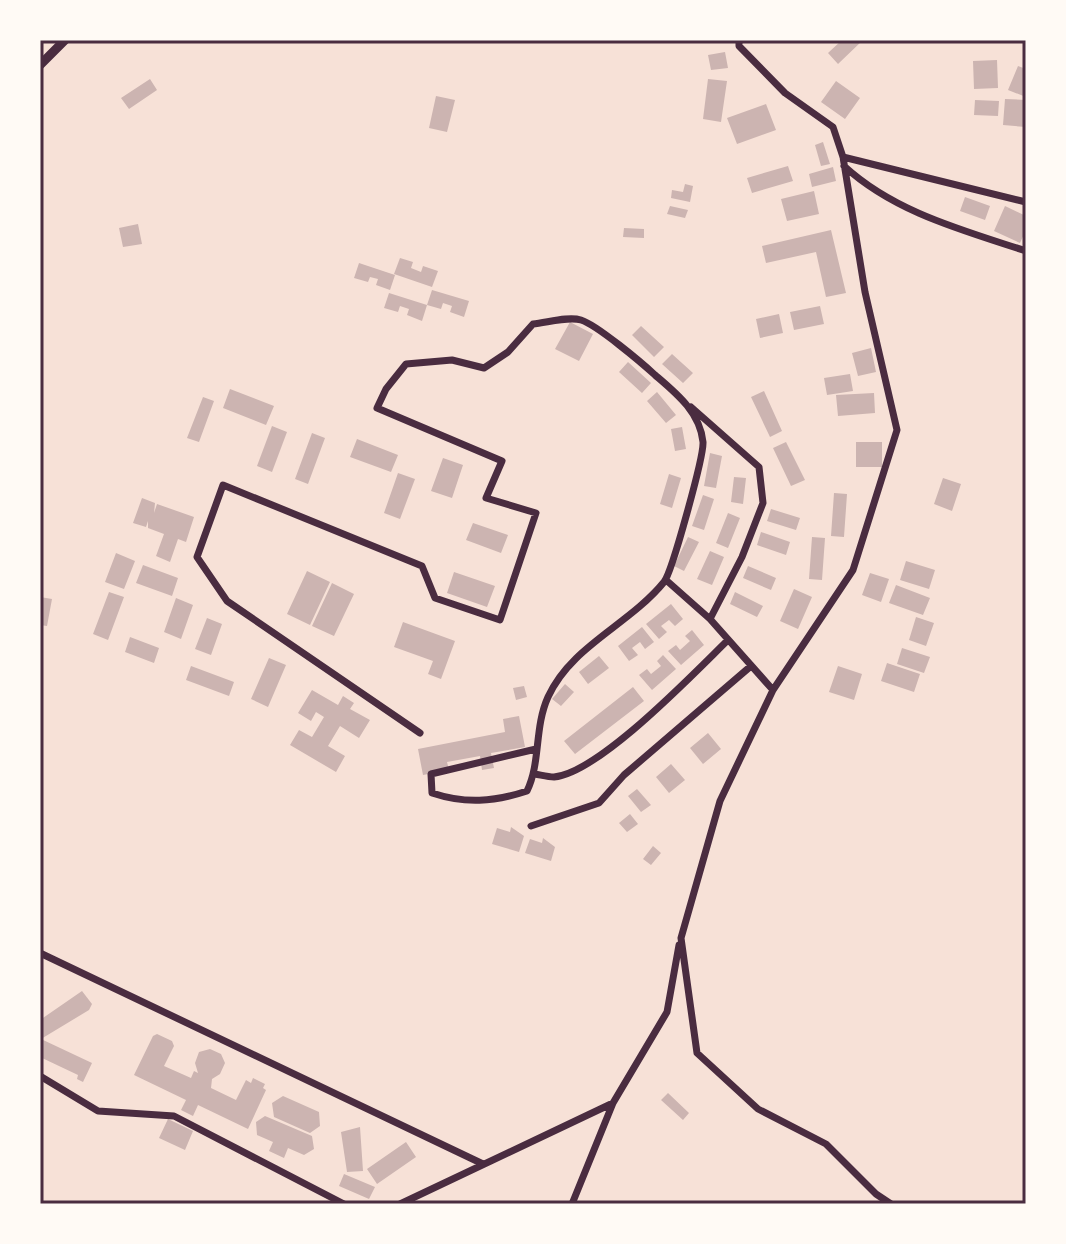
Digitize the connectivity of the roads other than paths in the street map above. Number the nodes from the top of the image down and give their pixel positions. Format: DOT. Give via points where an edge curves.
graph roads {
  1 [pos="65,40"];
  2 [pos="739,40"];
  3 [pos="40,65"];
  4 [pos="843,162"];
  5 [pos="1026,202"];
  6 [pos="1026,251"];
  7 [pos="690,405"];
  8 [pos="666,580"];
  9 [pos="710,619"];
  10 [pos="728,640"];
  11 [pos="751,666"];
  12 [pos="773,690"];
  13 [pos="420,733"];
  14 [pos="536,749"];
  15 [pos="535,774"];
  16 [pos="531,826"];
  17 [pos="681,938"];
  18 [pos="40,953"];
  19 [pos="40,1076"];
  20 [pos="613,1103"];
  21 [pos="483,1164"];
  22 [pos="344,1204"];
  23 [pos="400,1204"];
  24 [pos="572,1204"];
  25 [pos="891,1204"];
  1 -- 3 [label="street"];
  2 -- 4 [label="street" via="785,93 833,127"];
  4 -- 5 [label="street"];
  4 -- 6 [label="street" via="870,190"];
  4 -- 12 [label="street" via="865,292 897,430 853,570"];
  7 -- 8 [label="street" via="703,443"];
  7 -- 9 [label="street" via="759,467 762,491 763,503 742,557"];
  7 -- 13 [label="street" via="581,320 533,324 508,352 484,368 452,360 406,364 377,408 502,461 486,498 536,513 500,620 435,598 422,566 223,485 197,557 227,601"];
  8 -- 9 [label="street"];
  8 -- 14 [label="street" via="619,626 570,662 548,698"];
  9 -- 10 [label="street"];
  10 -- 11 [label="street"];
  10 -- 15 [label="street" via="598,757 555,777"];
  11 -- 12 [label="street"];
  11 -- 16 [label="street" via="624,775 599,803"];
  12 -- 17 [label="street" via="720,801"];
  14 -- 15 [label="street"];
  14 -- 15 [label="street" via="431,774 432,793 454,801 496,801 527,791"];
  17 -- 20 [label="street" via="667,1012"];
  17 -- 25 [label="street" via="697,1053 758,1109 826,1144"];
  18 -- 21 [label="street"];
  19 -- 22 [label="street" via="98,1111 174,1116"];
  20 -- 21 [label="street"];
  20 -- 24 [label="street"];
  21 -- 23 [label="street"];
}
